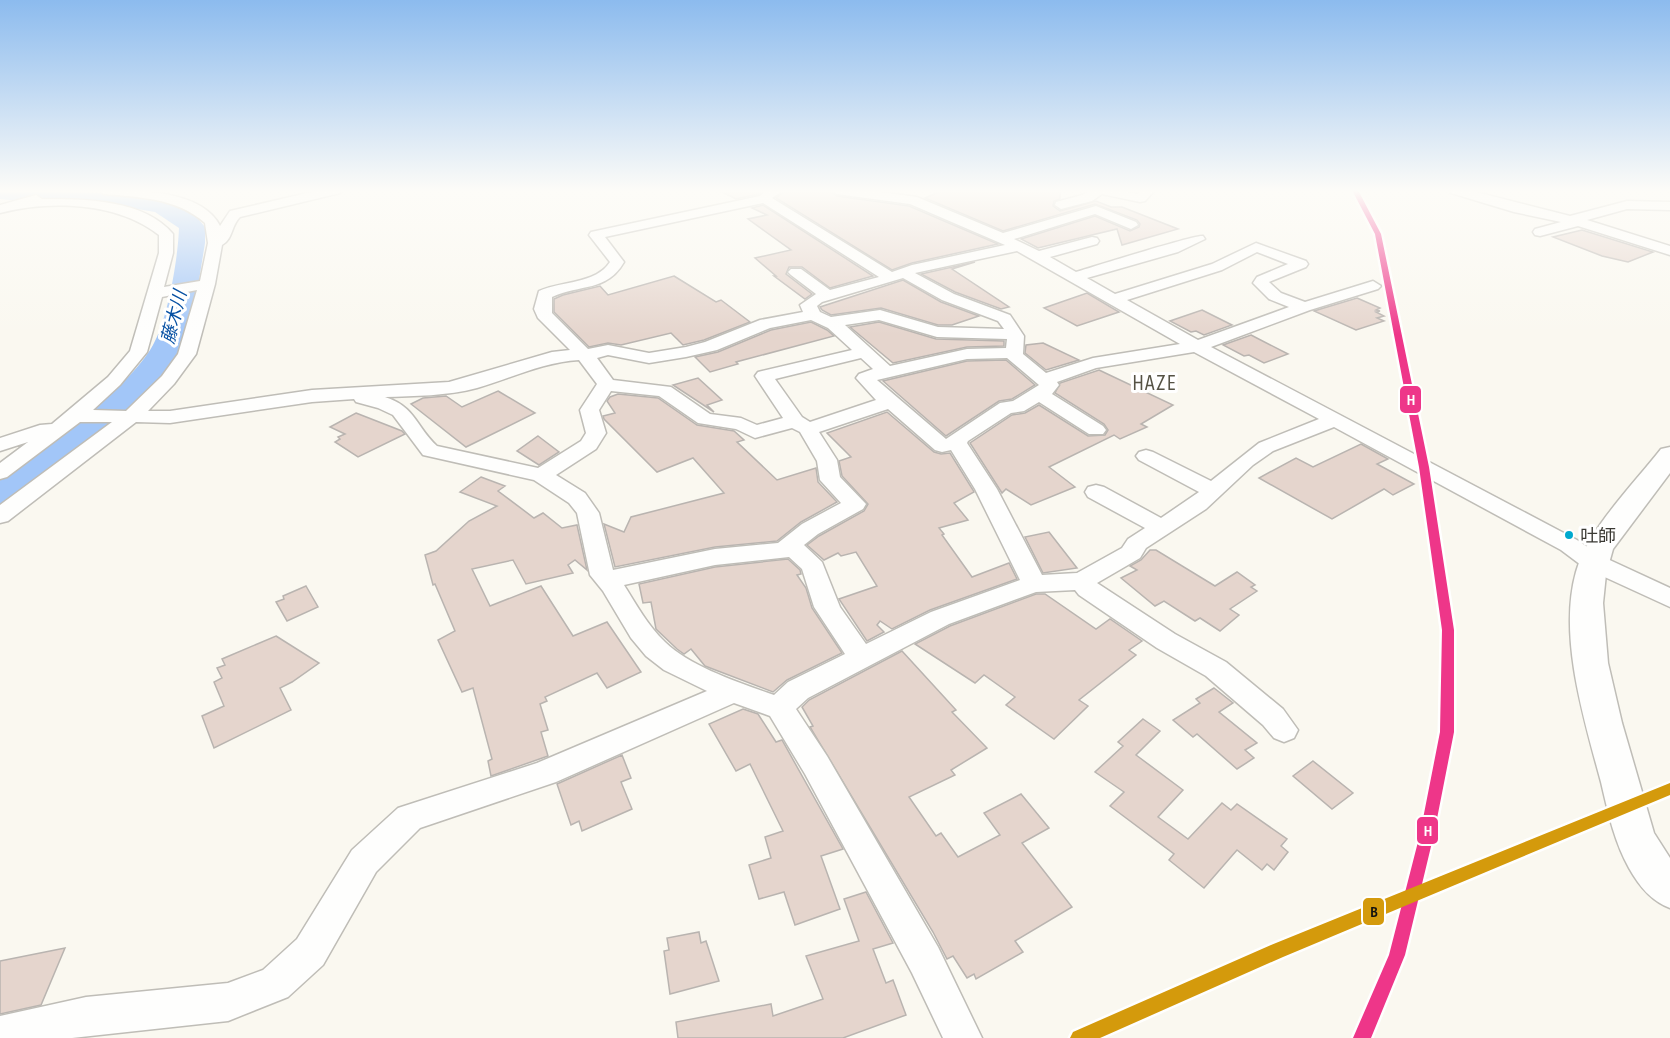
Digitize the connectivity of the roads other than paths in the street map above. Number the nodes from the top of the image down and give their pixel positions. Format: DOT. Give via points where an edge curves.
graph roads {
  1 [pos="166,238"];
  2 [pos="214,238"];
  3 [pos="222,238"];
  4 [pos="599,238"];
  5 [pos="833,238"];
  6 [pos="1003,238"];
  7 [pos="1181,238"];
  8 [pos="1628,238"];
  9 [pos="1092,241"];
  10 [pos="215,243"];
  11 [pos="1019,246"];
  12 [pos="1670,251"];
  13 [pos="1038,256"];
  14 [pos="796,272"];
  15 [pos="898,276"];
  16 [pos="1075,277"];
  17 [pos="207,284"];
  18 [pos="1373,286"];
  19 [pos="155,293"];
  20 [pos="828,296"];
  21 [pos="1114,299"];
  22 [pos="1304,307"];
  23 [pos="820,319"];
  24 [pos="1014,333"];
  25 [pos="1197,346"];
  26 [pos="864,352"];
  27 [pos="1013,353"];
  28 [pos="583,356"];
  29 [pos="885,371"];
  30 [pos="608,385"];
  31 [pos="1041,387"];
  32 [pos="345,393"];
  33 [pos="889,402"];
  34 [pos="73,418"];
  35 [pos="126,418"];
  36 [pos="1334,420"];
  37 [pos="801,425"];
  38 [pos="1096,430"];
  39 [pos="957,443"];
  40 [pos="0,445"];
  41 [pos="1670,455"];
  42 [pos="1146,456"];
  43 [pos="0,473"];
  44 [pos="541,475"];
  45 [pos="1212,490"];
  46 [pos="1096,492"];
  47 [pos="0,516"];
  48 [pos="1162,528"];
  49 [pos="786,548"];
  50 [pos="1593,562"];
  51 [pos="607,580"];
  52 [pos="1082,581"];
  53 [pos="1034,584"];
  54 [pos="1670,598"];
  55 [pos="862,657"];
  56 [pos="733,692"];
  57 [pos="780,708"];
  58 [pos="1284,730"];
  59 [pos="1670,888"];
  60 [pos="0,1035"];
  61 [pos="963,1038"];
  1 -- 19 [label="street"];
  2 -- 10 [label="street"];
  3 -- 10 [label="street"];
  4 -- 28 [label="street" via="616,262 610,273 545,294 542,309"];
  5 -- 15 [label="street"];
  6 -- 11 [label="street"];
  7 -- 16 [label="street" via="1193,241"];
  8 -- 12 [label="street"];
  9 -- 13 [label="street"];
  10 -- 17 [label="street"];
  11 -- 13 [label="street"];
  11 -- 15 [label="street" via="912,269"];
  13 -- 16 [label="street"];
  14 -- 20 [label="street"];
  15 -- 20 [label="street"];
  15 -- 24 [label="street" via="997,315 1009,322"];
  16 -- 21 [label="street"];
  17 -- 19 [label="street"];
  17 -- 35 [label="street" via="188,354 168,380"];
  18 -- 22 [label="street"];
  19 -- 34 [label="street" via="138,351 114,381"];
  20 -- 23 [label="street" via="808,305"];
  21 -- 22 [label="street" via="1217,267 1256,247 1301,264 1261,283 1270,293"];
  21 -- 25 [label="street"];
  22 -- 25 [label="street"];
  23 -- 24 [label="street" via="880,315 937,332"];
  23 -- 26 [label="street" via="846,334"];
  23 -- 28 [label="street" via="766,324 703,348 667,356 649,358 608,350"];
  24 -- 27 [label="street"];
  25 -- 31 [label="street" via="1093,363"];
  25 -- 36 [label="street"];
  26 -- 29 [label="street"];
  26 -- 37 [label="street" via="764,376"];
  27 -- 29 [label="street" via="968,354"];
  27 -- 31 [label="street"];
  28 -- 30 [label="street"];
  28 -- 32 [label="street" via="558,356 449,388"];
  29 -- 33 [label="street" via="865,378"];
  30 -- 37 [label="street" via="664,391 705,419 741,424 755,432"];
  30 -- 44 [label="street" via="590,408 596,433 589,445"];
  31 -- 38 [label="street"];
  31 -- 39 [label="street" via="1017,407 1007,407"];
  32 -- 35 [label="street" via="219,412"];
  32 -- 44 [label="street" via="387,404 402,413 430,451"];
  33 -- 37 [label="street"];
  33 -- 39 [label="street" via="942,446"];
  34 -- 35 [label="street"];
  34 -- 40 [label="street"];
  34 -- 43 [label="street"];
  35 -- 47 [label="street"];
  36 -- 45 [label="street" via="1266,447"];
  36 -- 50 [label="street" via="1569,545"];
  37 -- 49 [label="street" via="827,460 831,480 855,504 810,529"];
  39 -- 53 [label="street" via="986,489"];
  41 -- 50 [label="street" via="1599,546"];
  42 -- 45 [label="street"];
  44 -- 51 [label="street" via="584,505 602,575"];
  45 -- 48 [label="street"];
  46 -- 48 [label="street"];
  48 -- 52 [label="street" via="1136,544 1132,552"];
  49 -- 51 [label="street" via="715,557"];
  49 -- 55 [label="street" via="804,555 815,567 827,606"];
  50 -- 54 [label="street"];
  50 -- 59 [label="street" via="1588,598 1589,652 1610,745 1637,840 1654,873"];
  51 -- 56 [label="street" via="655,649 673,663"];
  52 -- 53 [label="street"];
  52 -- 58 [label="street" via="1088,589 1166,641 1216,669"];
  53 -- 55 [label="street" via="961,609"];
  55 -- 57 [label="street" via="798,690"];
  56 -- 57 [label="street"];
  56 -- 60 [label="street" via="545,773 409,818 364,861 310,952 274,984 228,1002 86,1016"];
  57 -- 61 [label="street" via="925,960"];
}
